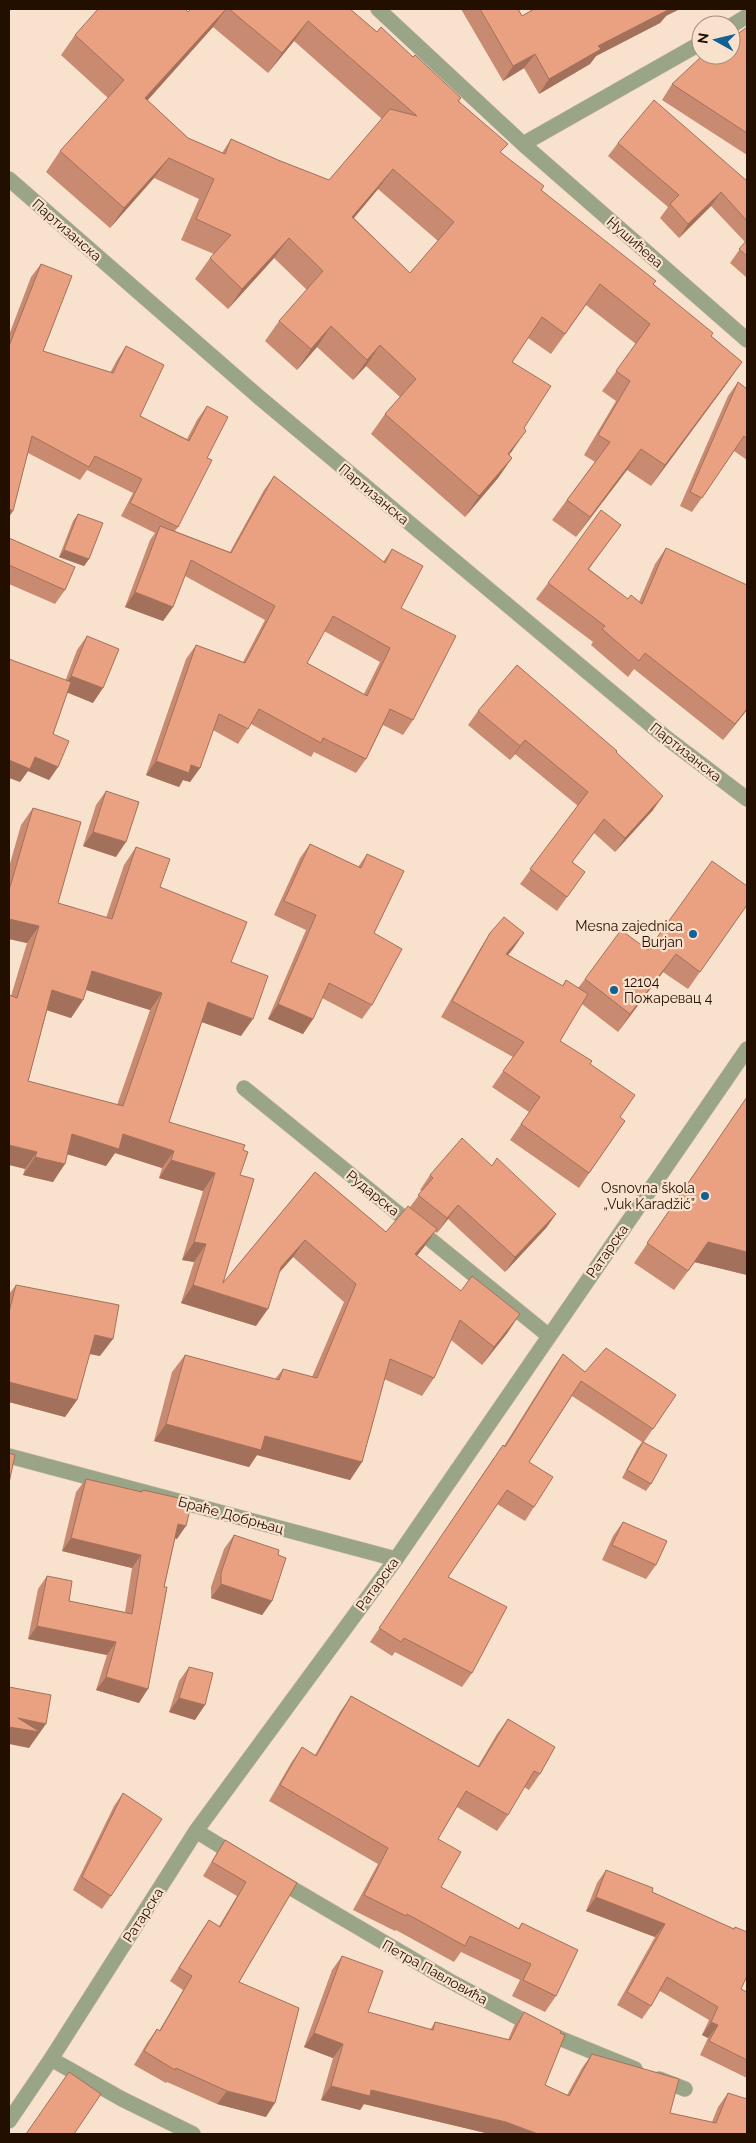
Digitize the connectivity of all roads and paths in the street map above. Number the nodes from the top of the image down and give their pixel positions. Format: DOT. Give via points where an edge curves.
graph roads {
  1 [pos="378,9"];
  2 [pos="691,49"];
  3 [pos="523,144"];
  4 [pos="9,179"];
  5 [pos="747,340"];
  6 [pos="747,799"];
  7 [pos="747,1049"];
  8 [pos="244,1088"];
  9 [pos="549,1336"];
  10 [pos="9,1456"];
  11 [pos="396,1558"];
  12 [pos="196,1831"];
  13 [pos="51,2059"];
  14 [pos="685,2089"];
  15 [pos="9,2121"];
  16 [pos="193,2134"];
  1 -- 3 [label="street, Нушићева"];
  2 -- 3 [label="street"];
  3 -- 5 [label="street, Нушићева"];
  4 -- 6 [label="street, Партизанска" via="260,398 664,736"];
  7 -- 9 [label="street, Ратарска"];
  8 -- 9 [label="street, Рударска"];
  9 -- 11 [label="street, Ратарска"];
  10 -- 11 [label="street, Браће Добрњац"];
  11 -- 12 [label="street, Ратарска"];
  12 -- 13 [label="street, Ратарска"];
  12 -- 14 [label="street, Петра Павловића" via="448,1980 547,2033"];
  13 -- 15 [label="street, Ратарска"];
  13 -- 16 [label="street"];
}
